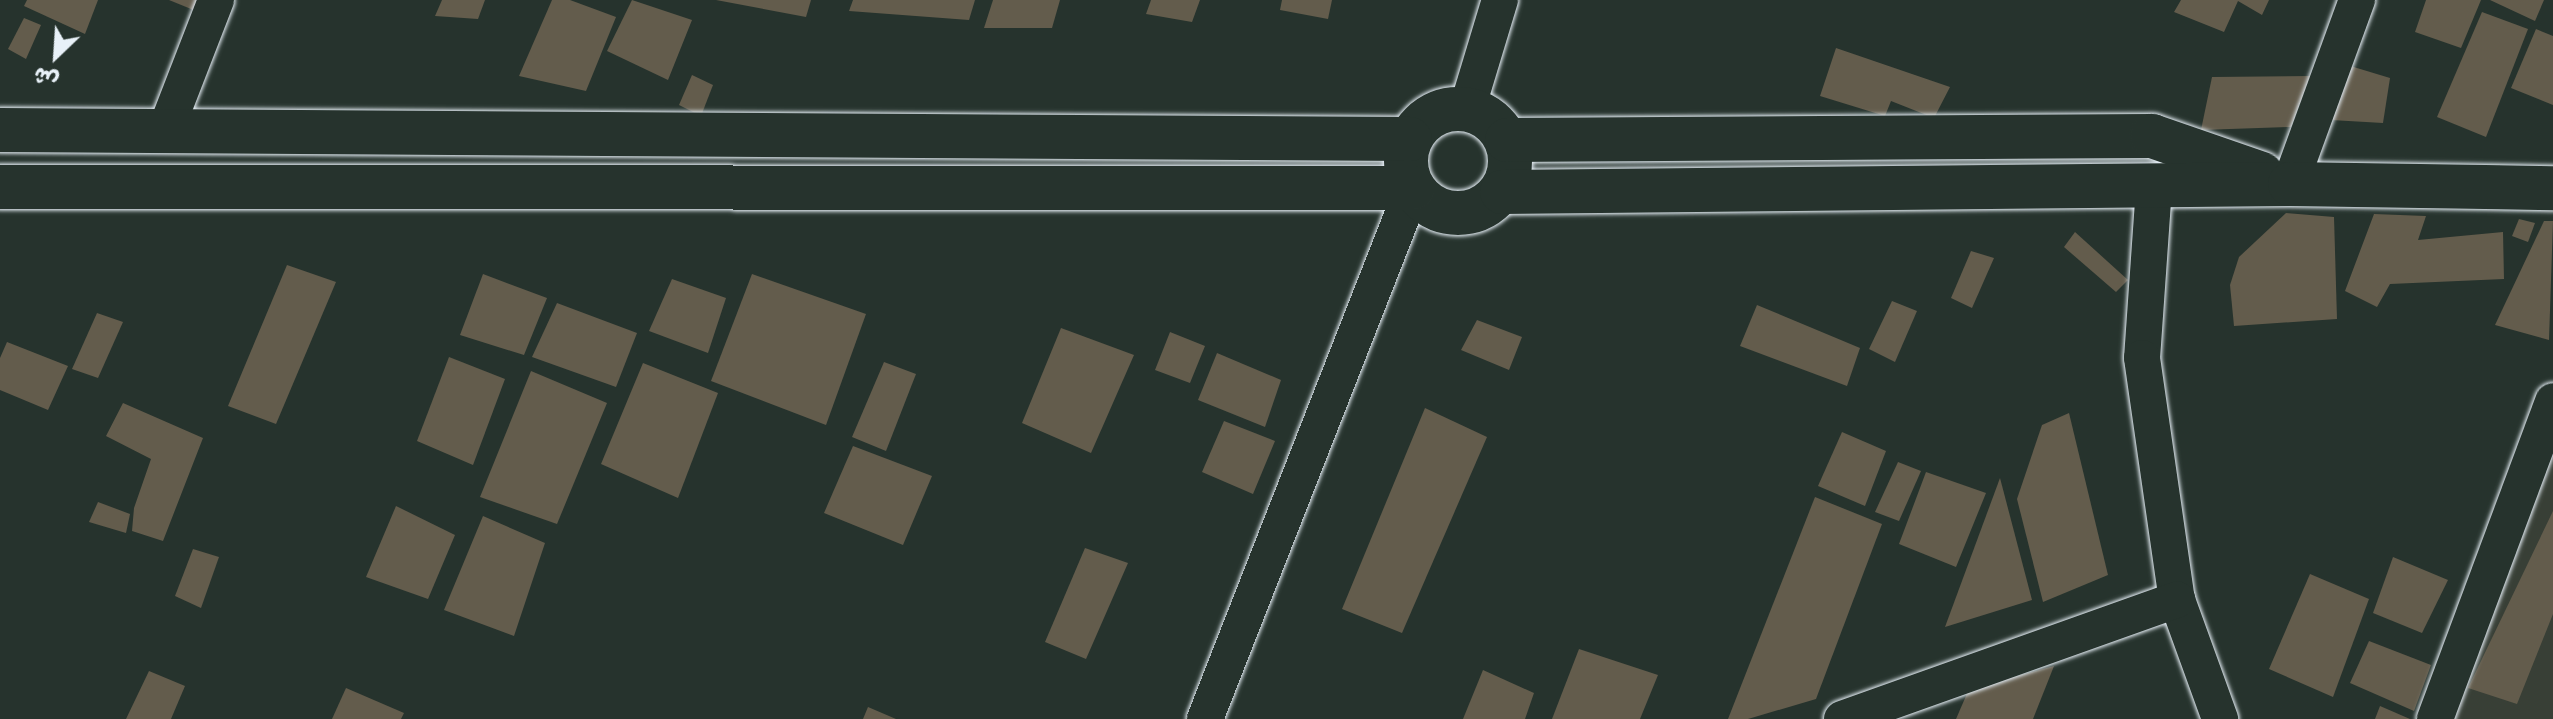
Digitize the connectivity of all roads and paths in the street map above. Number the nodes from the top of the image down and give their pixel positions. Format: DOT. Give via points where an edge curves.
graph roads {
  1 [pos="216,0"];
  2 [pos="1500,0"];
  3 [pos="2357,0"];
  4 [pos="1467,109"];
  5 [pos="166,129"];
  6 [pos="0,130"];
  7 [pos="1410,139"];
  8 [pos="1507,140"];
  9 [pos="2290,184"];
  10 [pos="0,187"];
  11 [pos="2154,187"];
  12 [pos="1413,188"];
  13 [pos="2553,188"];
  14 [pos="1502,192"];
  15 [pos="2553,401"];
  16 [pos="2177,600"];
  17 [pos="1205,719"];
  18 [pos="1842,719"];
  19 [pos="2220,719"];
  20 [pos="2435,719"];
  1 -- 5 [label="street"];
  2 -- 4 [label="street"];
  3 -- 9 [label="street"];
  4 -- 7 [label="street" via="1433,115"];
  4 -- 8 [label="street" via="1483,114"];
  5 -- 6 [label="street"];
  5 -- 7 [label="street"];
  7 -- 12 [label="street" via="1407,172"];
  8 -- 9 [label="street" via="2152,136"];
  8 -- 14 [label="street" via="1510,166"];
  9 -- 11 [label="street"];
  9 -- 13 [label="street"];
  10 -- 12 [label="street"];
  11 -- 14 [label="street"];
  11 -- 16 [label="street" via="2142,358"];
  12 -- 14 [label="street" via="1424,201 1455,214 1489,204"];
  12 -- 17 [label="street"];
  15 -- 20 [label="street"];
  16 -- 18 [label="street"];
  16 -- 19 [label="street"];
}
